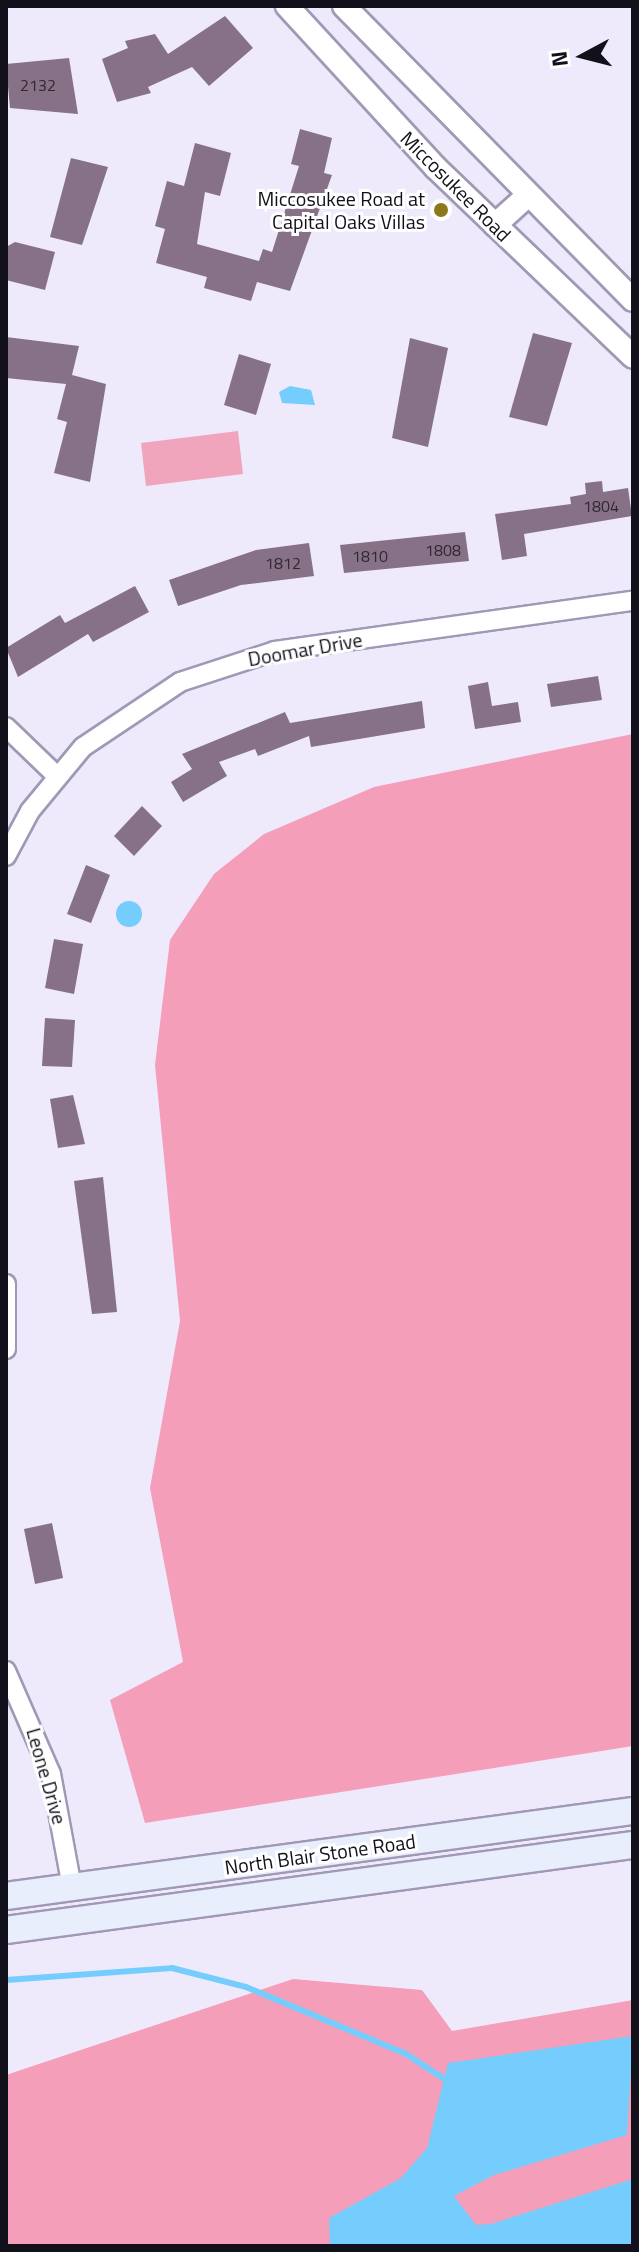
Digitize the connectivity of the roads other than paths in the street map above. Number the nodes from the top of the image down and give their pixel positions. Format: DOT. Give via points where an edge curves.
graph roads {
  1 [pos="287,6"];
  2 [pos="344,6"];
  3 [pos="526,197"];
  4 [pos="495,225"];
  5 [pos="633,300"];
  6 [pos="633,357"];
  7 [pos="633,601"];
  8 [pos="6,727"];
  9 [pos="57,776"];
  10 [pos="6,856"];
  11 [pos="6,1284"];
  12 [pos="6,1349"];
  13 [pos="6,1671"];
  14 [pos="633,1811"];
  15 [pos="633,1845"];
  16 [pos="72,1887"];
  17 [pos="6,1896"];
  18 [pos="16,1928"];
  1 -- 4 [label="street, Miccosukee Road"];
  2 -- 3 [label="street"];
  3 -- 4 [label="street"];
  3 -- 5 [label="street"];
  4 -- 6 [label="street, Miccosukee Road"];
  7 -- 9 [label="street, Doomar Drive" via="223,665 130,711"];
  8 -- 9 [label="street"];
  9 -- 10 [label="street, Doomar Drive"];
  11 -- 12 [label="street"];
  13 -- 16 [label="street, Leone Drive" via="51,1774"];
  14 -- 16 [label="main road, North Blair Stone Road"];
  15 -- 18 [label="main road, North Blair Stone Road"];
  16 -- 17 [label="main road, North Blair Stone Road"];
  16 -- 18 [label="main road"];
}
